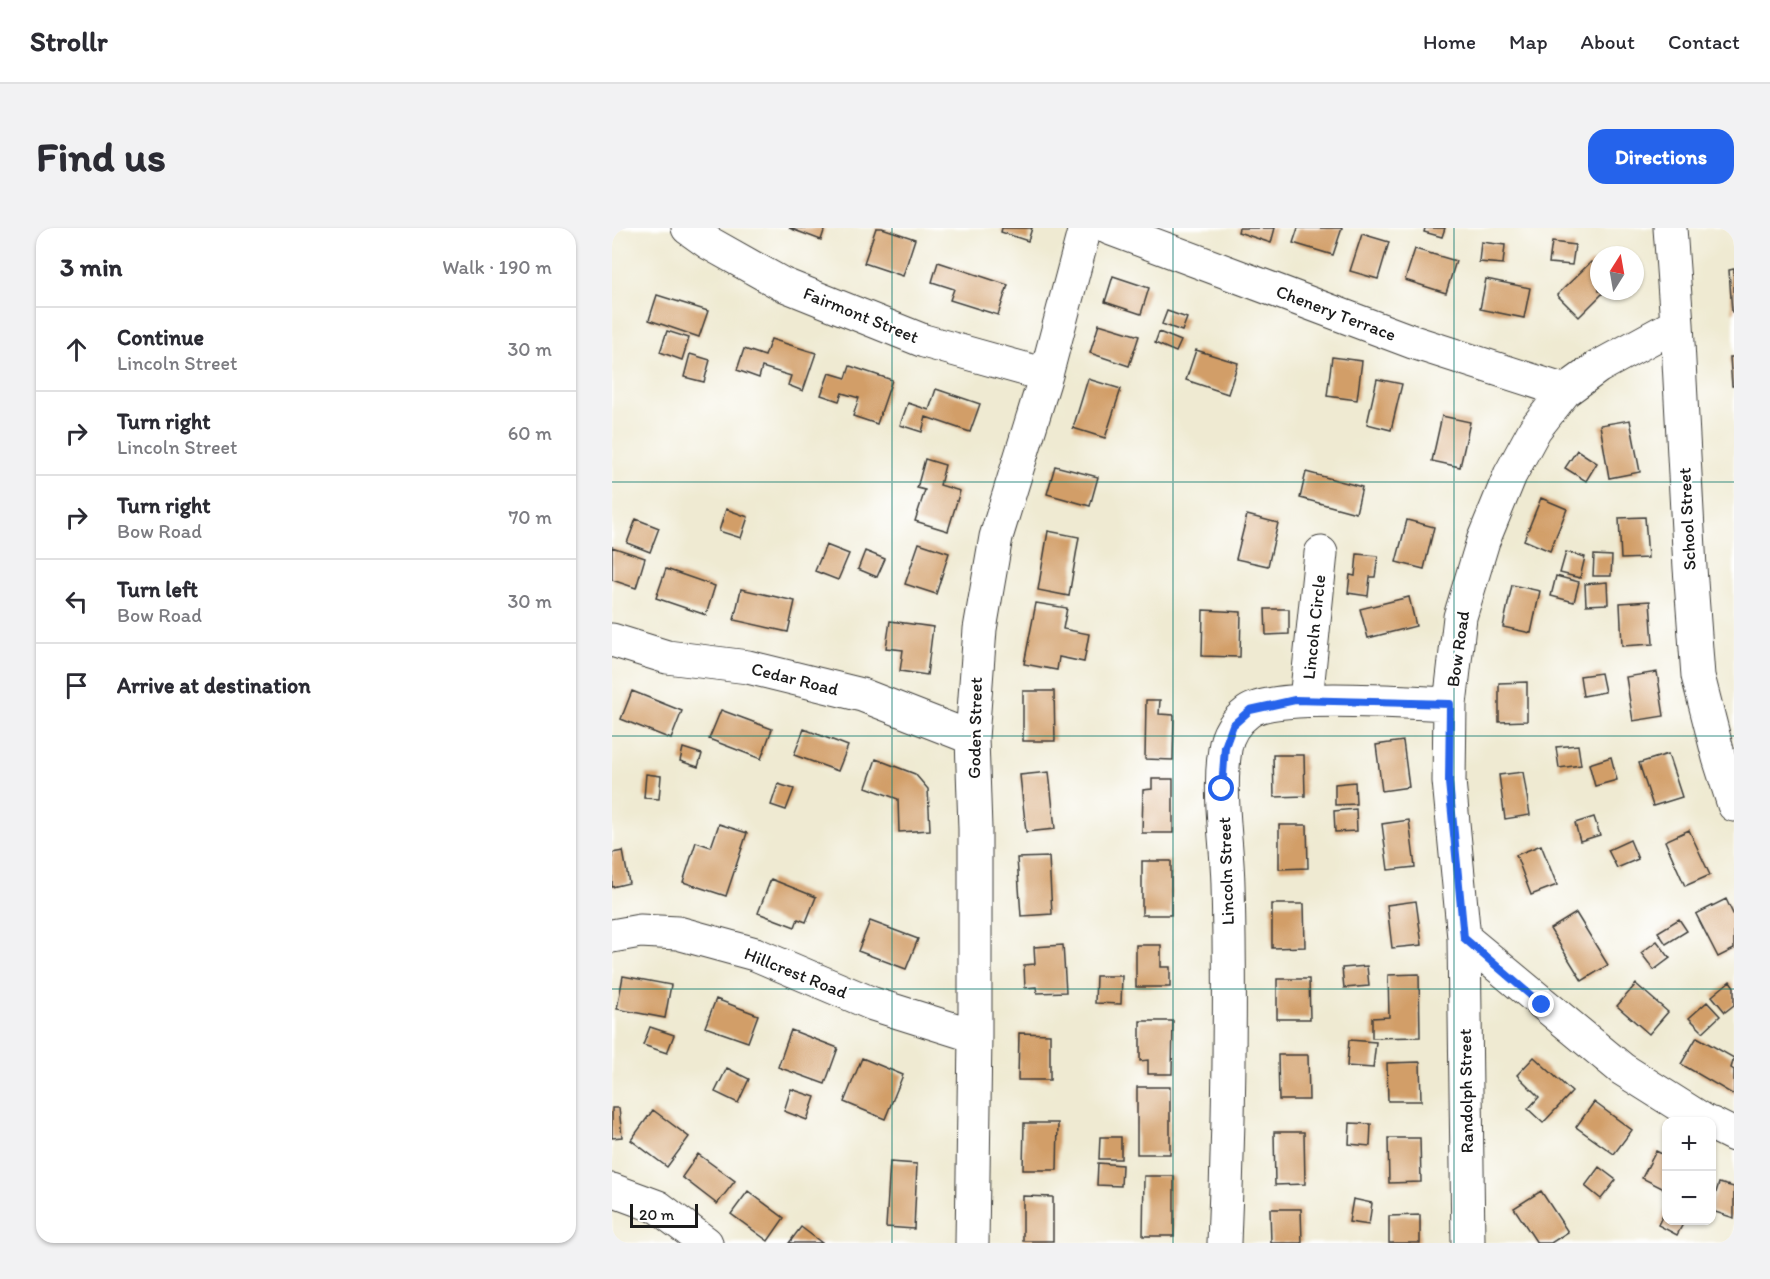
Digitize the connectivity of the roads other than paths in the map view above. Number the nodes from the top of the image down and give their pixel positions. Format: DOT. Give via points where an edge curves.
graph roads {
  1 [pos="688,228"];
  2 [pos="1085,228"];
  3 [pos="1109,228"];
  4 [pos="1670,228"];
  5 [pos="1677,324"];
  6 [pos="1046,375"];
  7 [pos="1565,391"];
  8 [pos="1321,553"];
  9 [pos="612,640"];
  10 [pos="1306,700"];
  11 [pos="1450,704"];
  12 [pos="972,738"];
  13 [pos="1726,756"];
  14 [pos="1734,805"];
  15 [pos="612,936"];
  16 [pos="1464,938"];
  17 [pos="975,1036"];
  18 [pos="1698,1117"];
  19 [pos="1716,1126"];
  20 [pos="1734,1135"];
  21 [pos="612,1190"];
  22 [pos="706,1243"];
  23 [pos="972,1243"];
  24 [pos="1224,1243"];
  25 [pos="1468,1243"];
  1 -- 6 [label="street, Fairmont Street" via="782,284 924,341"];
  2 -- 6 [label="street, Goden Street"];
  3 -- 7 [label="street, Chenery Terrace" via="1413,342"];
  4 -- 5 [label="street, School Street"];
  5 -- 7 [label="street, Bow Road" via="1598,367"];
  5 -- 13 [label="street, School Street" via="1698,676"];
  6 -- 12 [label="street, Goden Street" via="996,537 980,629"];
  7 -- 11 [label="street, Bow Road" via="1535,429 1510,475 1483,541 1460,617"];
  8 -- 10 [label="street, Lincoln Circle"];
  9 -- 12 [label="street, Cedar Road" via="667,657 748,667 862,695"];
  10 -- 11 [label="street, Lincoln Street"];
  10 -- 24 [label="street, Lincoln Street" via="1250,710 1233,725 1225,747 1222,789 1228,883 1228,1026"];
  11 -- 16 [label="street, Bow Road" via="1449,782"];
  12 -- 17 [label="street, Goden Street"];
  13 -- 14 [label="street, School Street"];
  15 -- 17 [label="street, Hillcrest Road" via="640,931 669,932 755,954 873,1004"];
  16 -- 18 [label="street" via="1622,1069"];
  16 -- 25 [label="street, Randolph Street"];
  17 -- 23 [label="street, Goden Street"];
  19 -- 20 [label="street"];
  21 -- 22 [label="street" via="658,1207"];
}
